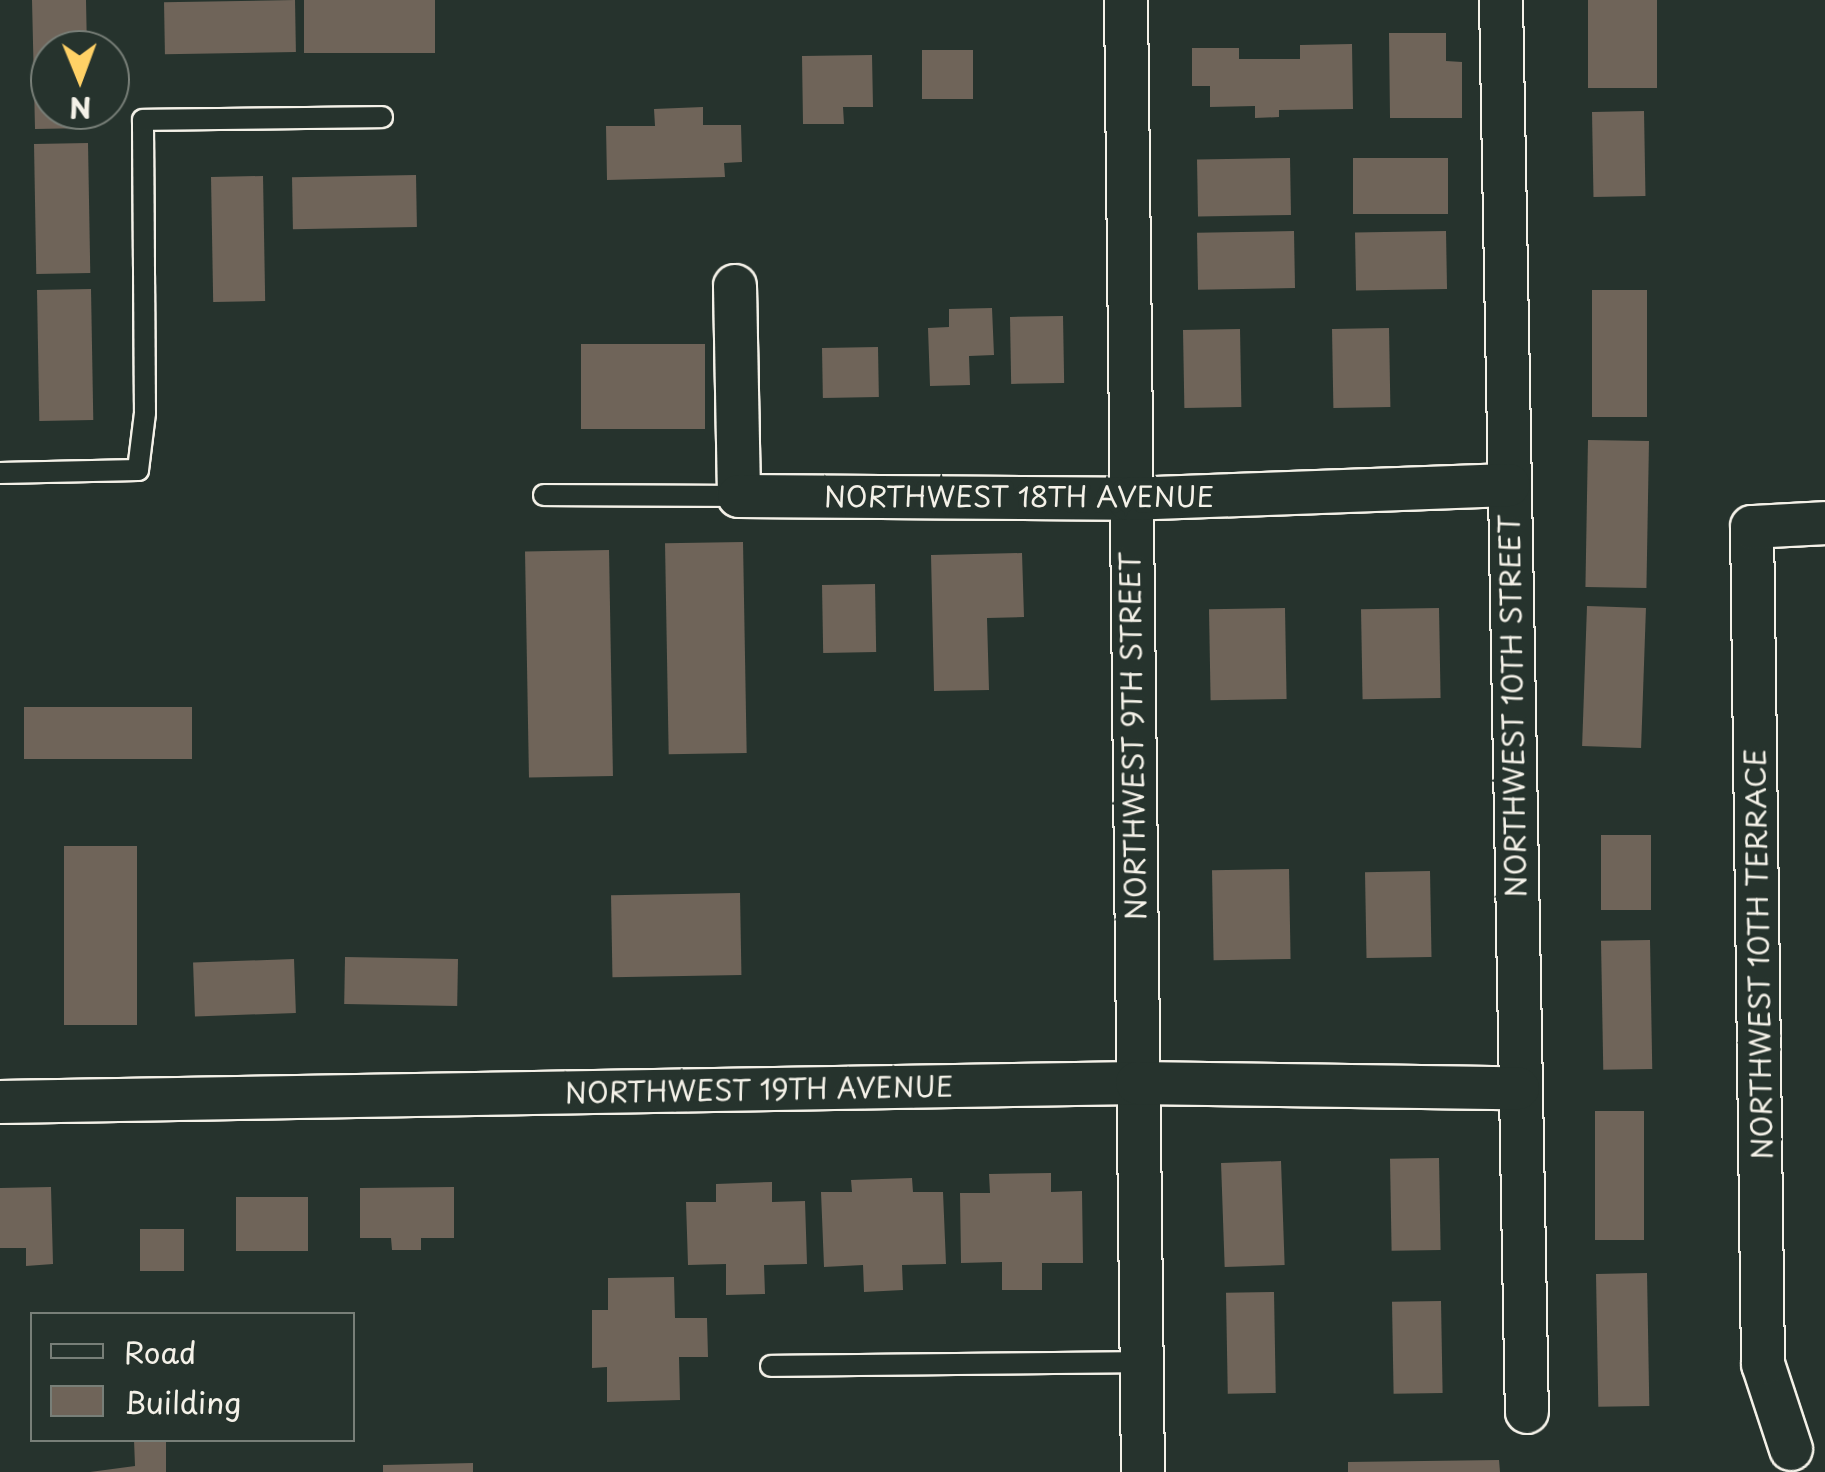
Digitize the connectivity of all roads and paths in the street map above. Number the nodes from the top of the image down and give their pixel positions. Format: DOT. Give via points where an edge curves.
graph roads {
  1 [pos="1126,0"];
  2 [pos="1501,0"];
  3 [pos="382,116"];
  4 [pos="735,286"];
  5 [pos="0,473"];
  6 [pos="1509,486"];
  7 [pos="544,495"];
  8 [pos="739,496"];
  9 [pos="1128,499"];
  10 [pos="1825,523"];
  11 [pos="1137,1083"];
  12 [pos="1518,1088"];
  13 [pos="0,1102"];
  14 [pos="1141,1362"];
  15 [pos="771,1366"];
  16 [pos="1527,1412"];
  17 [pos="1791,1449"];
  18 [pos="1143,1472"];
  1 -- 9 [label="street, NORTHWEST 9TH STREET"];
  2 -- 6 [label="street, NORTHWEST 10TH STREET"];
  3 -- 5 [label="lane" via="142,120 144,413 138,470"];
  4 -- 8 [label="street"];
  6 -- 9 [label="street, NORTHWEST 18TH AVENUE"];
  6 -- 12 [label="street, NORTHWEST 10TH STREET"];
  7 -- 8 [label="lane"];
  8 -- 9 [label="street, NORTHWEST 18TH AVENUE"];
  9 -- 11 [label="street, NORTHWEST 9TH STREET"];
  10 -- 17 [label="street, NORTHWEST 10TH TERRACE" via="1752,527 1763,1364"];
  11 -- 12 [label="street, NORTHWEST 19TH AVENUE"];
  11 -- 13 [label="street, NORTHWEST 19TH AVENUE"];
  11 -- 14 [label="street, NORTHWEST 9TH STREET"];
  12 -- 16 [label="street, NORTHWEST 10TH STREET"];
  14 -- 15 [label="lane"];
  14 -- 18 [label="street, NORTHWEST 9TH STREET"];
}
